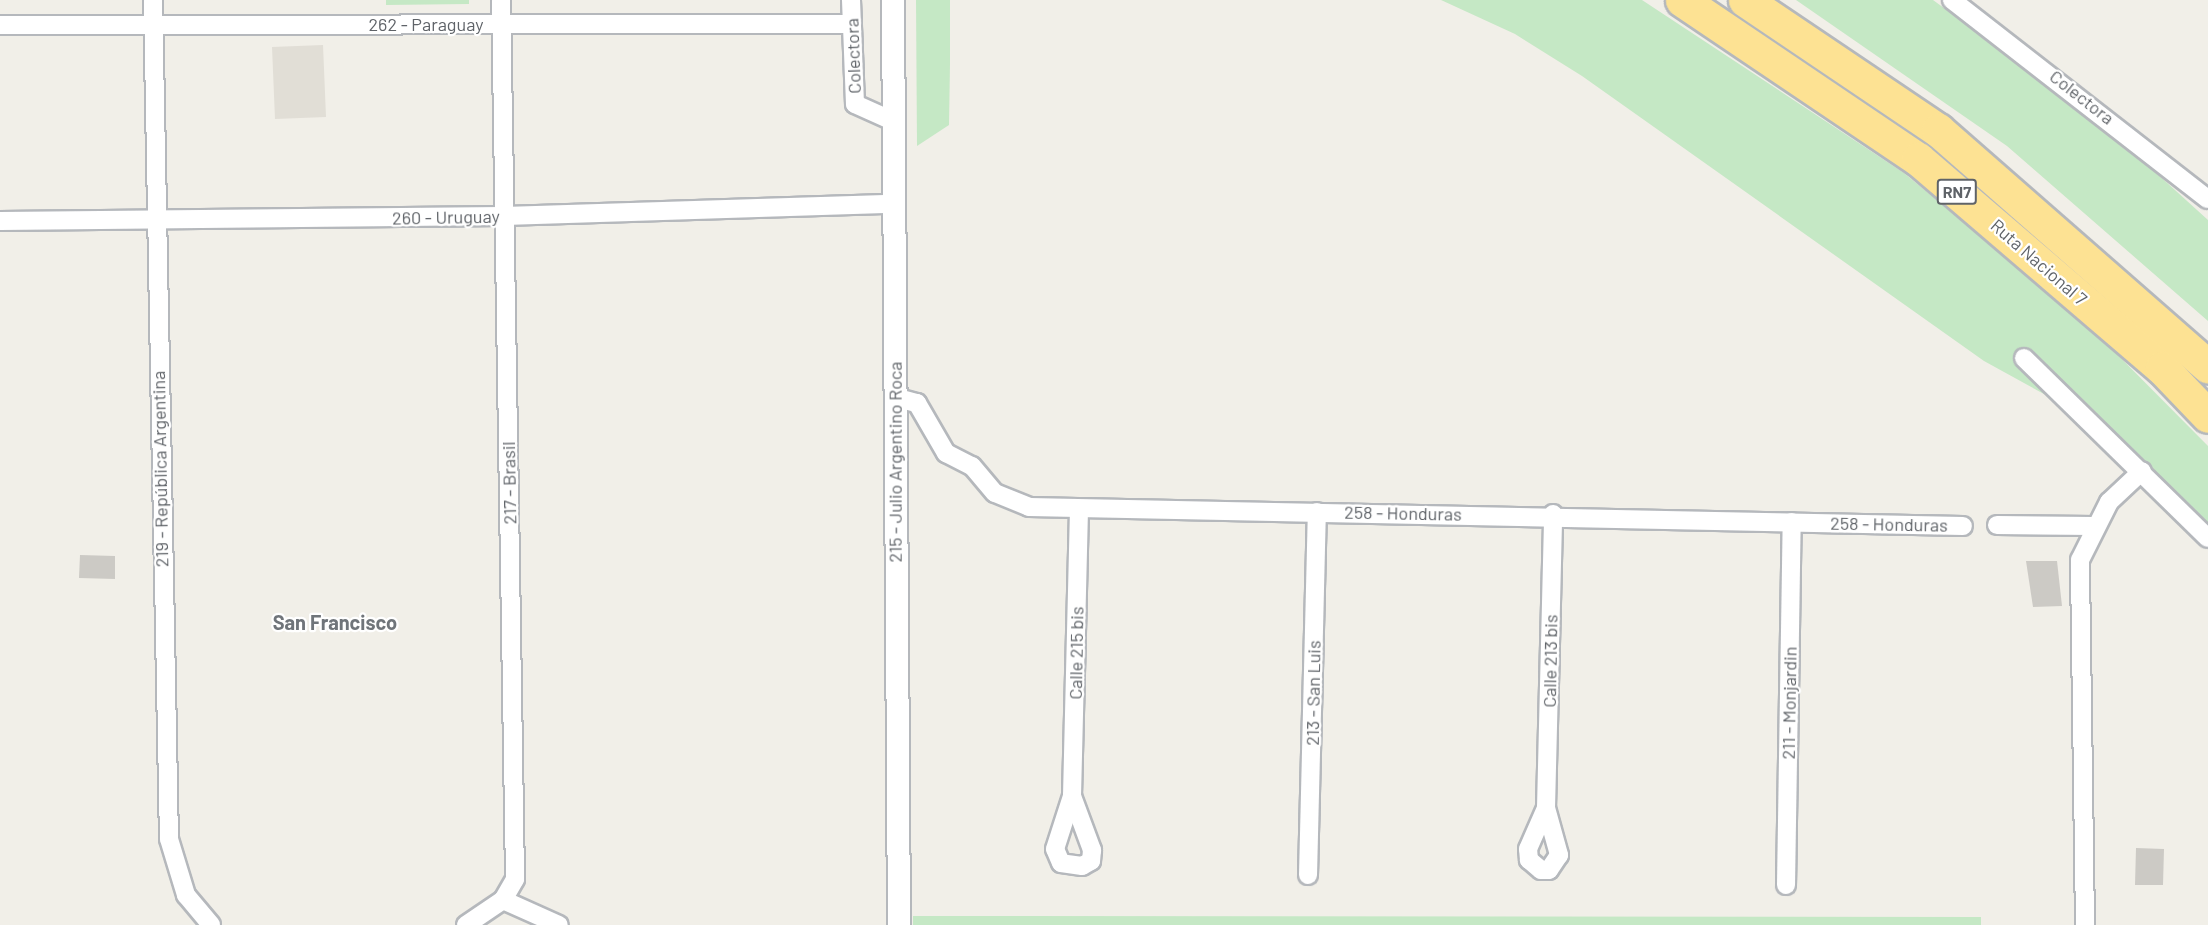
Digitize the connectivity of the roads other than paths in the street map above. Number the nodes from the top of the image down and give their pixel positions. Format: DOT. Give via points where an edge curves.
graph roads {
  1 [pos="153,0"];
  2 [pos="501,0"];
  3 [pos="851,0"];
  4 [pos="893,0"];
  5 [pos="1682,0"];
  6 [pos="1745,0"];
  7 [pos="1952,0"];
  8 [pos="502,24"];
  9 [pos="851,24"];
  10 [pos="154,25"];
  11 [pos="0,26"];
  12 [pos="895,122"];
  13 [pos="2208,199"];
  14 [pos="893,204"];
  15 [pos="504,216"];
  16 [pos="154,220"];
  17 [pos="0,221"];
  18 [pos="2024,358"];
  19 [pos="2208,366"];
  20 [pos="894,398"];
  21 [pos="2208,416"];
  22 [pos="2142,471"];
  23 [pos="1079,511"];
  24 [pos="1317,512"];
  25 [pos="1554,514"];
  26 [pos="1792,522"];
  27 [pos="1997,525"];
  28 [pos="1963,526"];
  29 [pos="2093,526"];
  30 [pos="2208,538"];
  31 [pos="1072,796"];
  32 [pos="1546,808"];
  33 [pos="1308,875"];
  34 [pos="1786,885"];
  35 [pos="502,900"];
  36 [pos="211,925"];
  37 [pos="466,925"];
  38 [pos="559,925"];
  39 [pos="899,925"];
  40 [pos="2085,925"];
  1 -- 10 [label="street, 219 - República Argentina"];
  2 -- 8 [label="street, 217 - Brasil"];
  3 -- 9 [label="street, Colectora"];
  4 -- 12 [label="street, 215 - Julio Argentino Roca"];
  5 -- 21 [label="highway, Ruta Nacional 7 / RN7" via="1918,159 2162,368"];
  6 -- 19 [label="highway, Ruta Nacional 7 / RN7" via="1938,130"];
  7 -- 13 [label="street, Colectora"];
  8 -- 9 [label="street, 262 - Paraguay"];
  8 -- 10 [label="street, 262 - Paraguay"];
  8 -- 15 [label="street, 217 - Brasil"];
  9 -- 12 [label="street, Colectora" via="855,104"];
  10 -- 11 [label="street, 262 - Paraguay"];
  10 -- 16 [label="street, 219 - República Argentina"];
  12 -- 14 [label="street, 215 - Julio Argentino Roca"];
  14 -- 15 [label="street, 260 - Uruguay"];
  14 -- 20 [label="street, 215 - Julio Argentino Roca"];
  15 -- 16 [label="street, 260 - Uruguay"];
  15 -- 35 [label="street, 217 - Brasil" via="515,842 514,879"];
  16 -- 17 [label="street, 260 - Uruguay"];
  16 -- 36 [label="street, 219 - República Argentina" via="170,839 186,895"];
  18 -- 22 [label="street"];
  20 -- 23 [label="street, 258 - Honduras" via="917,403 946,453 972,466 1010,503"];
  20 -- 39 [label="street, 215 - Julio Argentino Roca"];
  22 -- 29 [label="street"];
  22 -- 30 [label="street"];
  23 -- 24 [label="street, 258 - Honduras"];
  23 -- 31 [label="street, Calle 215 bis"];
  24 -- 25 [label="street, 258 - Honduras"];
  24 -- 33 [label="street, 213 - San Luis"];
  25 -- 26 [label="street, 258 - Honduras"];
  25 -- 32 [label="street, Calle 213 bis"];
  26 -- 28 [label="street, 258 - Honduras"];
  26 -- 34 [label="street, 211 - Monjardin"];
  27 -- 29 [label="street"];
  29 -- 40 [label="street" via="2078,582"];
  35 -- 37 [label="street"];
  35 -- 38 [label="street"];
}
